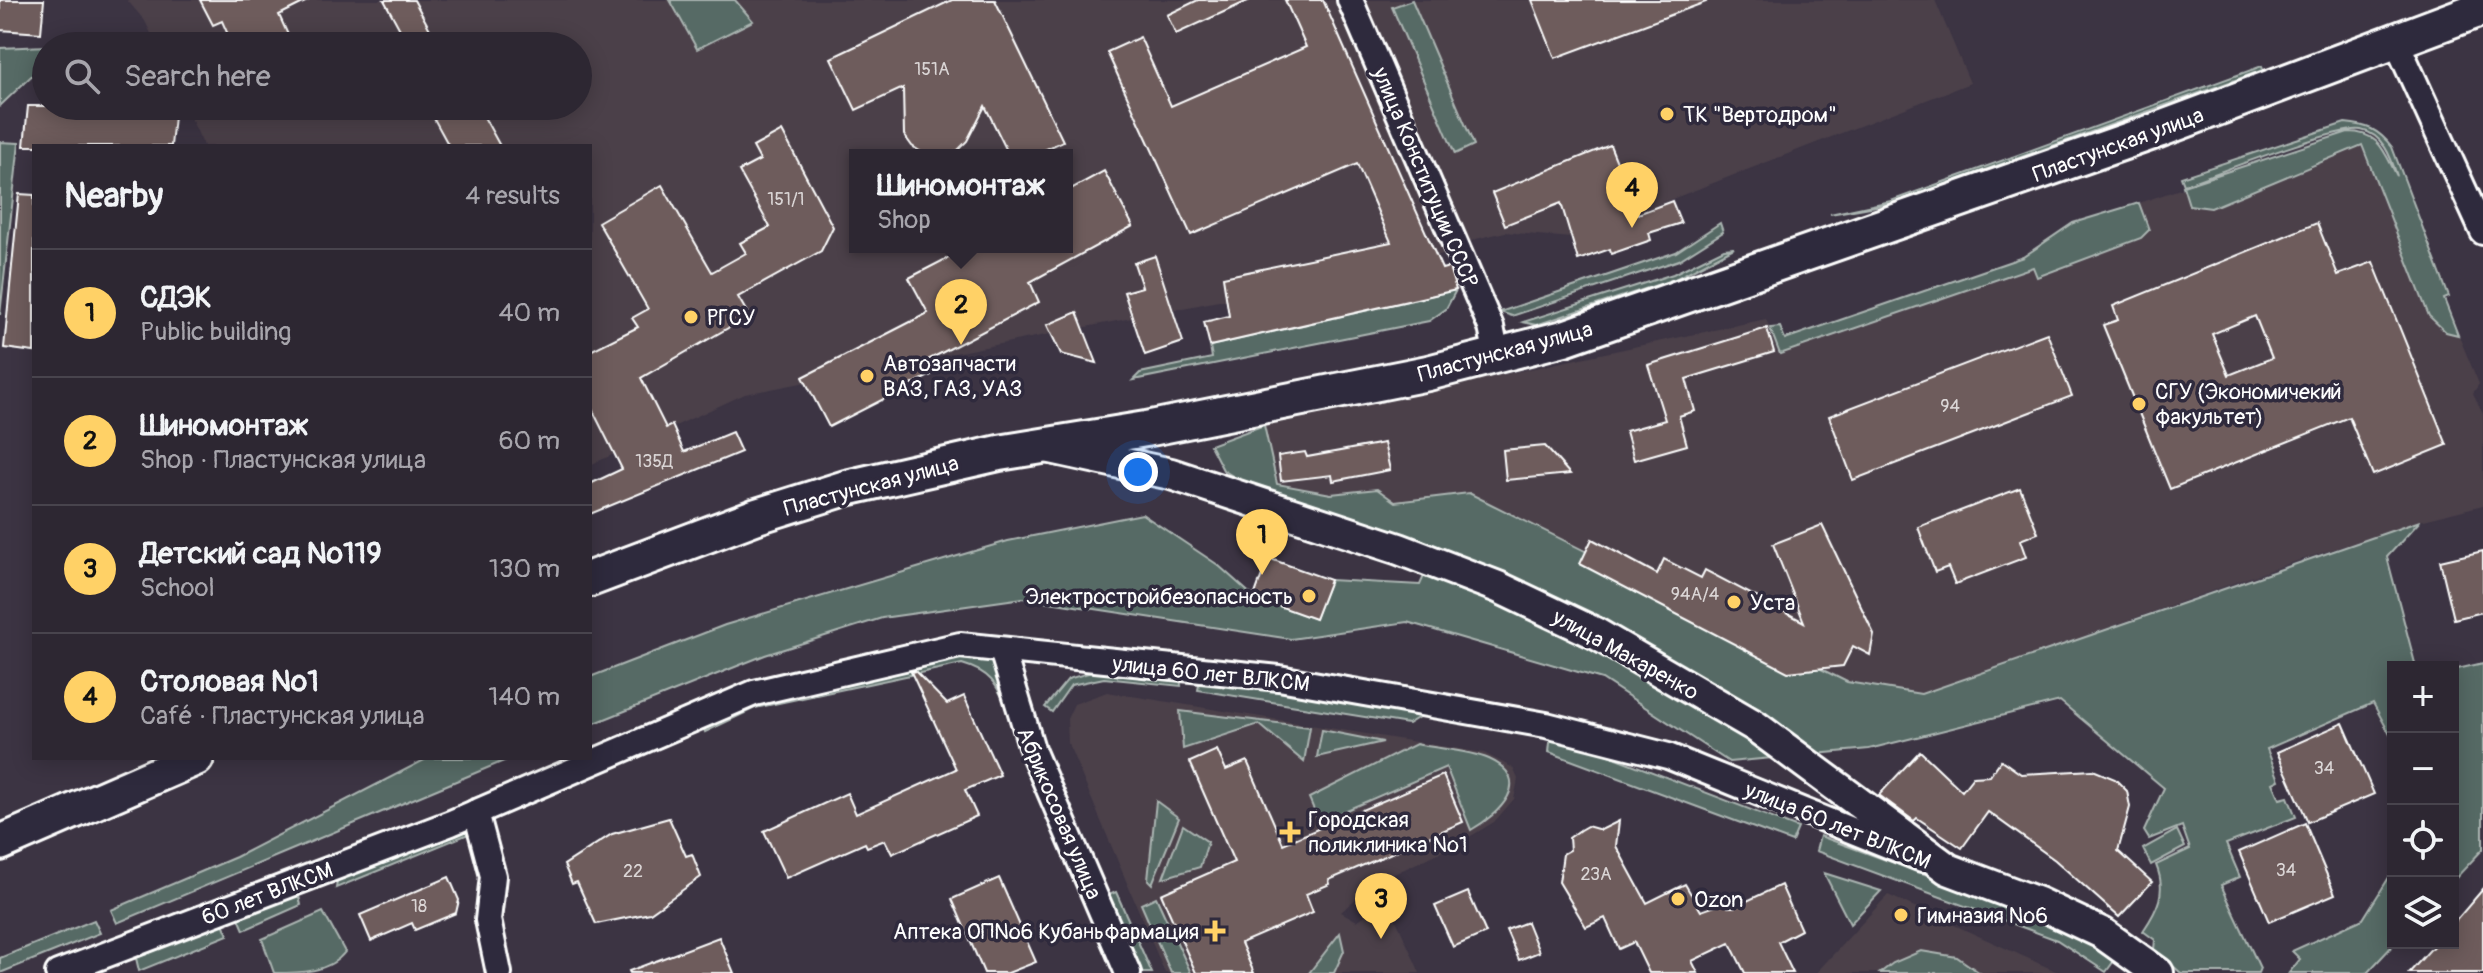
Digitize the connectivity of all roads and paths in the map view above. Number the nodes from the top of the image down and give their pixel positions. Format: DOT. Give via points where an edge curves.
graph roads {
  1 [pos="1350,0"];
  2 [pos="2483,8"];
  3 [pos="2396,41"];
  4 [pos="2483,232"];
  5 [pos="1497,356"];
  6 [pos="1039,446"];
  7 [pos="592,578"];
  8 [pos="1002,650"];
  9 [pos="191,760"];
  10 [pos="476,812"];
  11 [pos="0,843"];
  12 [pos="1948,869"];
  13 [pos="58,973"];
  14 [pos="499,973"];
  15 [pos="1128,973"];
  16 [pos="2158,973"];
  1 -- 5 [label="street, улица Конституции СССР" via="1491,327"];
  2 -- 3 [label="main road, Пластунская улица"];
  3 -- 4 [label="street"];
  3 -- 5 [label="main road, Пластунская улица" via="1717,287"];
  5 -- 6 [label="main road, Пластунская улица" via="1270,405"];
  6 -- 7 [label="main road, Пластунская улица" via="846,488"];
  6 -- 12 [label="street, улица Макаренко" via="1171,474 1498,587 1755,726"];
  8 -- 10 [label="street, улица 60 лет ВЛКСМ" via="960,645 754,693"];
  8 -- 12 [label="street, улица 60 лет ВЛКСМ" via="1279,678 1546,725 1668,756"];
  8 -- 15 [label="street, Абрикосовая улица" via="1033,752"];
  9 -- 11 [label="main road"];
  10 -- 13 [label="street, 60 лет ВЛКСМ"];
  10 -- 14 [label="street" via="493,876 488,920"];
  12 -- 16 [label="street, улица Макаренко" via="2102,933"];
}
